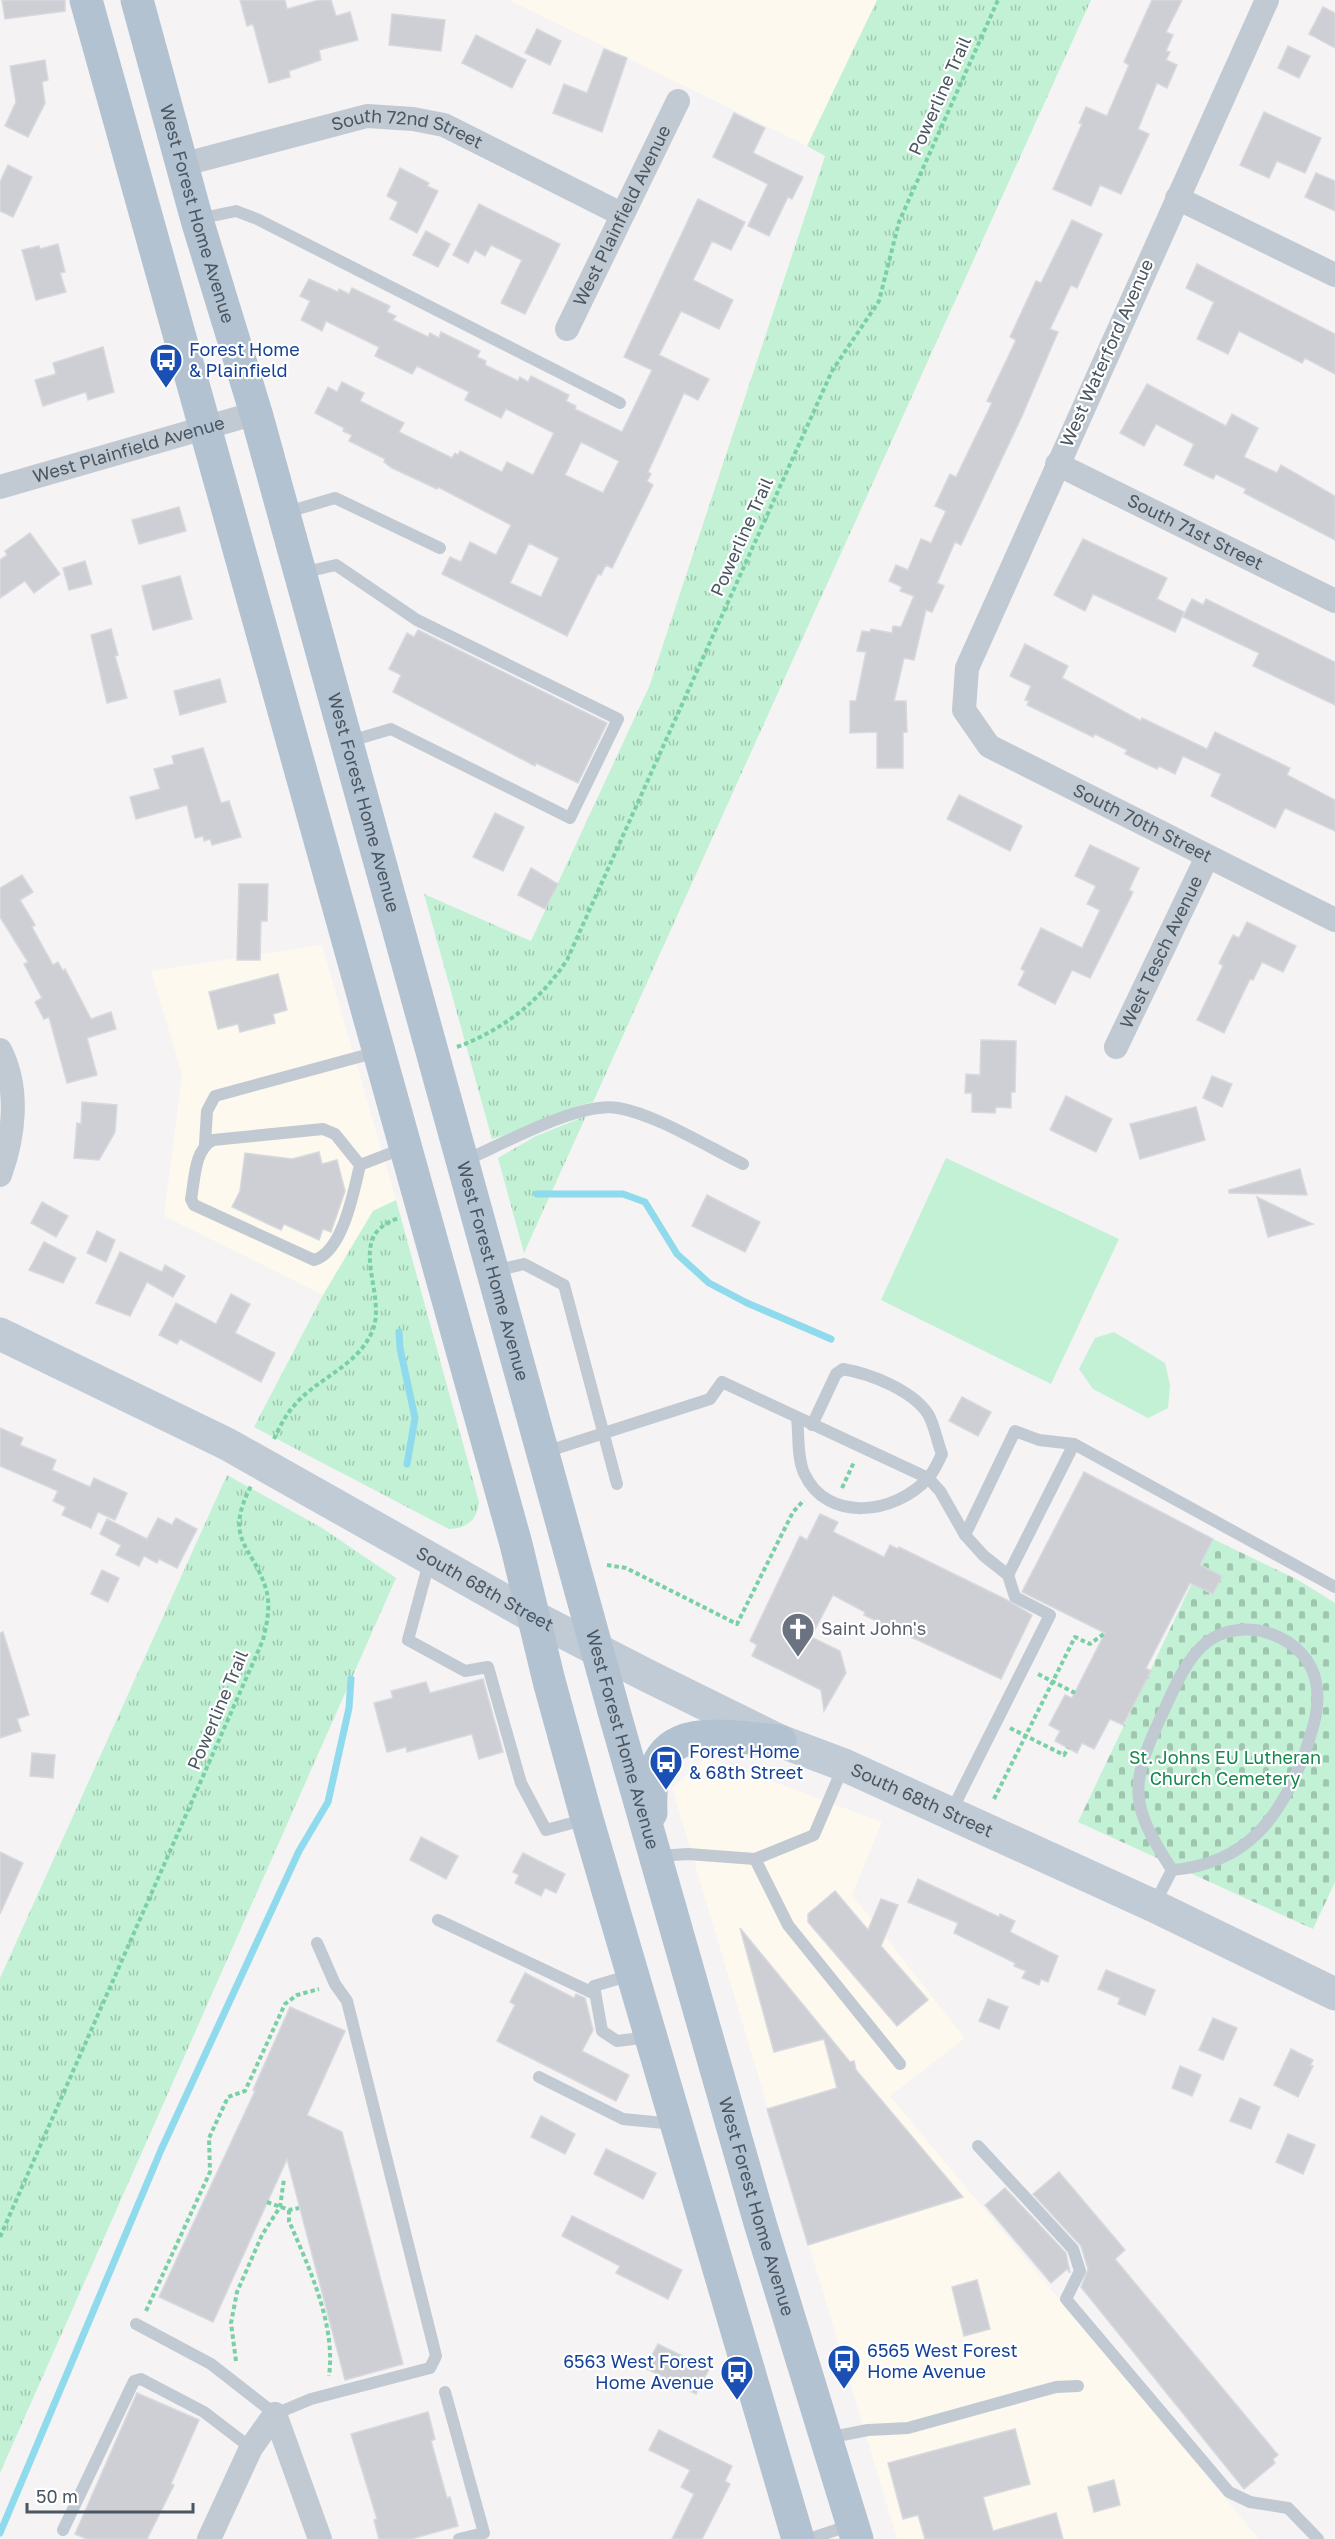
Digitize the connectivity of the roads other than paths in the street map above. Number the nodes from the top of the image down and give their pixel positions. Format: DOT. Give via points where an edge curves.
graph roads {
  1 [pos="86,0"];
  2 [pos="137,0"];
  3 [pos="1267,0"];
  4 [pos="678,101"];
  5 [pos="181,165"];
  6 [pos="1177,198"];
  7 [pos="621,214"];
  8 [pos="196,220"];
  9 [pos="1335,275"];
  10 [pos="567,329"];
  11 [pos="620,403"];
  12 [pos="256,413"];
  13 [pos="206,428"];
  14 [pos="1057,464"];
  15 [pos="0,487"];
  16 [pos="283,514"];
  17 [pos="440,548"];
  18 [pos="300,573"];
  19 [pos="1335,601"];
  20 [pos="964,710"];
  21 [pos="346,742"];
  22 [pos="1207,857"];
  23 [pos="1335,920"];
  24 [pos="1116,1047"];
  25 [pos="0,1050"];
  26 [pos="379,1052"];
  27 [pos="205,1144"];
  28 [pos="405,1148"];
  29 [pos="462,1161"];
  30 [pos="743,1164"];
  31 [pos="360,1165"];
  32 [pos="0,1175"];
  33 [pos="493,1272"];
  34 [pos="0,1334"];
  35 [pos="797,1418"];
  36 [pos="812,1425"];
  37 [pos="604,1433"];
  38 [pos="1074,1444"];
  39 [pos="544,1452"];
  40 [pos="928,1478"];
  41 [pos="617,1484"];
  42 [pos="965,1535"];
  43 [pos="430,1558"];
  44 [pos="1008,1575"];
  45 [pos="1335,1587"];
  46 [pos="532,1616"];
  47 [pos="597,1650"];
  48 [pos="780,1741"];
  49 [pos="844,1765"];
  50 [pos="951,1813"];
  51 [pos="587,1819"];
  52 [pos="655,1849"];
  53 [pos="755,1859"];
  54 [pos="1172,1870"];
  55 [pos="1154,1906"];
  56 [pos="438,1920"];
  57 [pos="317,1943"];
  58 [pos="633,1975"];
  59 [pos="593,1993"];
  60 [pos="1335,1994"];
  61 [pos="650,2036"];
  62 [pos="900,2064"];
  63 [pos="539,2077"];
  64 [pos="676,2124"];
  65 [pos="978,2145"];
  66 [pos="138,2325"];
  67 [pos="1078,2386"];
  68 [pos="446,2392"];
  69 [pos="275,2414"];
  70 [pos="825,2438"];
  71 [pos="251,2448"];
  72 [pos="63,2530"];
  73 [pos="854,2532"];
  74 [pos="209,2539"];
  75 [pos="320,2539"];
  76 [pos="459,2539"];
  77 [pos="798,2539"];
  78 [pos="809,2539"];
  79 [pos="1318,2539"];
  1 -- 13 [label="main road"];
  2 -- 5 [label="main road, West Forest Home Avenue"];
  3 -- 6 [label="street, West Waterford Avenue"];
  4 -- 7 [label="street, West Plainfield Avenue"];
  5 -- 7 [label="street, South 72nd Street" via="368,116 412,119 444,125"];
  5 -- 8 [label="main road, West Forest Home Avenue"];
  6 -- 9 [label="street"];
  6 -- 14 [label="street, West Waterford Avenue"];
  7 -- 10 [label="street, West Plainfield Avenue"];
  8 -- 11 [label="lane" via="236,211 257,219"];
  8 -- 12 [label="main road, West Forest Home Avenue"];
  12 -- 13 [label="street, West Plainfield Avenue"];
  12 -- 16 [label="main road, West Forest Home Avenue"];
  13 -- 15 [label="street, West Plainfield Avenue"];
  13 -- 26 [label="main road"];
  14 -- 19 [label="street, South 71st Street"];
  14 -- 20 [label="street, West Waterford Avenue" via="968,668"];
  16 -- 17 [label="lane" via="335,498"];
  16 -- 18 [label="main road, West Forest Home Avenue"];
  18 -- 21 [label="main road, West Forest Home Avenue"];
  18 -- 21 [label="lane" via="336,565 417,620 618,719 570,818 392,729"];
  20 -- 22 [label="street, South 70th Street" via="989,746"];
  21 -- 29 [label="main road, West Forest Home Avenue"];
  22 -- 23 [label="street, South 70th Street"];
  22 -- 24 [label="street, West Tesch Avenue"];
  25 -- 32 [label="street" via="13,1097 11,1144"];
  26 -- 27 [label="lane" via="215,1096 207,1111"];
  26 -- 28 [label="main road"];
  27 -- 31 [label="lane" via="323,1129 335,1134"];
  27 -- 31 [label="lane" via="200,1151 191,1199 194,1205 314,1260 338,1236"];
  28 -- 31 [label="lane"];
  28 -- 46 [label="main road" via="516,1544"];
  29 -- 30 [label="lane" via="573,1114 617,1108 641,1115"];
  29 -- 33 [label="main road, West Forest Home Avenue"];
  33 -- 37 [label="lane" via="524,1264 564,1285"];
  33 -- 39 [label="main road, West Forest Home Avenue"];
  34 -- 43 [label="street, South 68th Street" via="262,1463"];
  35 -- 36 [label="lane"];
  35 -- 37 [label="lane" via="722,1382 710,1400"];
  35 -- 40 [label="lane" via="803,1472 815,1489 834,1502 870,1510 896,1502"];
  36 -- 40 [label="lane"];
  36 -- 40 [label="lane" via="836,1374 843,1369 862,1372 916,1400 929,1416 942,1454"];
  37 -- 39 [label="lane"];
  37 -- 41 [label="lane"];
  38 -- 42 [label="lane" via="1039,1440 1015,1431"];
  38 -- 44 [label="lane"];
  38 -- 45 [label="lane"];
  39 -- 47 [label="main road, West Forest Home Avenue"];
  40 -- 42 [label="lane"];
  42 -- 44 [label="lane"];
  43 -- 46 [label="street, South 68th Street"];
  43 -- 51 [label="lane" via="408,1640 465,1671 488,1667 521,1783 546,1830"];
  44 -- 50 [label="lane" via="1015,1597 1050,1615"];
  46 -- 47 [label="street, South 68th Street"];
  46 -- 51 [label="main road"];
  47 -- 48 [label="street, South 68th Street"];
  47 -- 52 [label="main road, West Forest Home Avenue"];
  48 -- 49 [label="street, South 68th Street"];
  48 -- 52 [label="main road" via="698,1735 666,1751 650,1790"];
  49 -- 50 [label="street, South 68th Street"];
  49 -- 53 [label="lane" via="814,1835"];
  50 -- 55 [label="street, South 68th Street"];
  51 -- 58 [label="main road"];
  52 -- 53 [label="lane"];
  52 -- 70 [label="main road, West Forest Home Avenue"];
  53 -- 62 [label="lane" via="788,1925"];
  54 -- 54 [label="lane" via="1196,1868 1248,1842 1264,1829 1297,1773 1318,1701 1316,1680 1310,1664 1292,1644 1276,1635 1242,1630 1207,1642 1177,1684 1149,1744 1136,1790 1156,1844"];
  54 -- 55 [label="lane"];
  55 -- 60 [label="street, South 68th Street"];
  56 -- 59 [label="lane"];
  57 -- 69 [label="lane" via="347,2001 436,2356 430,2368"];
  58 -- 59 [label="lane" via="598,1983"];
  58 -- 61 [label="main road"];
  59 -- 61 [label="lane" via="606,2036 617,2041"];
  61 -- 64 [label="main road"];
  63 -- 64 [label="lane" via="623,2119"];
  64 -- 77 [label="main road"];
  65 -- 79 [label="lane" via="1073,2249 1080,2271 1066,2299 1182,2440 1229,2492 1250,2502 1288,2508"];
  66 -- 69 [label="lane" via="190,2351"];
  67 -- 70 [label="lane" via="1056,2387 908,2428"];
  68 -- 76 [label="lane" via="484,2533"];
  69 -- 71 [label="street"];
  69 -- 75 [label="street"];
  70 -- 73 [label="main road, West Forest Home Avenue"];
  71 -- 72 [label="lane" via="204,2412 141,2379 134,2381"];
  71 -- 74 [label="street"];
  73 -- 78 [label="lane"];
}
